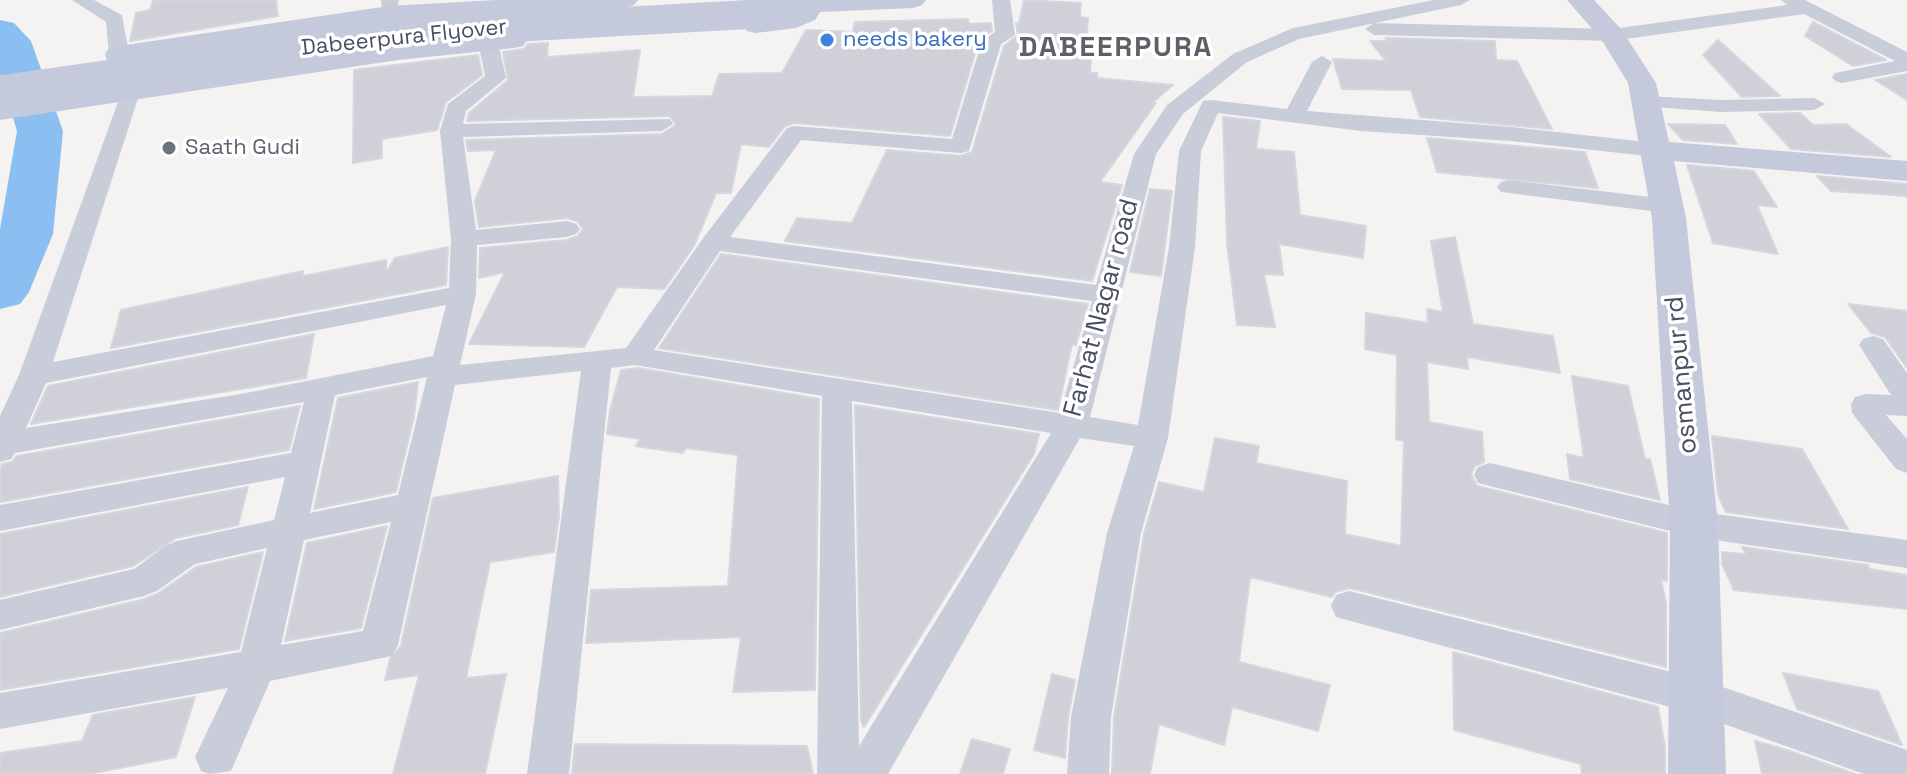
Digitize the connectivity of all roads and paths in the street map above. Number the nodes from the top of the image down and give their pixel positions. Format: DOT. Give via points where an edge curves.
graph roads {
  1 [pos="81,0"];
  2 [pos="625,0"];
  3 [pos="913,0"];
  4 [pos="1001,0"];
  5 [pos="1461,0"];
  6 [pos="1580,0"];
  7 [pos="804,4"];
  8 [pos="1799,4"];
  9 [pos="389,7"];
  10 [pos="331,22"];
  11 [pos="266,32"];
  12 [pos="1612,35"];
  13 [pos="488,42"];
  14 [pos="119,54"];
  15 [pos="330,62"];
  16 [pos="1322,62"];
  17 [pos="264,72"];
  18 [pos="1842,77"];
  19 [pos="0,79"];
  20 [pos="0,90"];
  21 [pos="1238,90"];
  22 [pos="121,93"];
  23 [pos="1646,102"];
  24 [pos="1814,104"];
  25 [pos="0,111"];
  26 [pos="1294,116"];
  27 [pos="662,124"];
  28 [pos="451,131"];
  29 [pos="1656,150"];
  30 [pos="1907,171"];
  31 [pos="1509,187"];
  32 [pos="1667,206"];
  33 [pos="567,229"];
  34 [pos="464,239"];
  35 [pos="713,242"];
  36 [pos="462,294"];
  37 [pos="1107,295"];
  38 [pos="1873,345"];
  39 [pos="635,356"];
  40 [pos="597,362"];
  41 [pos="444,370"];
  42 [pos="34,375"];
  43 [pos="322,388"];
  44 [pos="837,389"];
  45 [pos="1907,395"];
  46 [pos="1907,406"];
  47 [pos="1073,423"];
  48 [pos="1152,438"];
  49 [pos="2,447"];
  50 [pos="1907,461"];
  51 [pos="305,462"];
  52 [pos="1490,475"];
  53 [pos="412,505"];
  54 [pos="0,518"];
  55 [pos="1694,524"];
  56 [pos="289,530"];
  57 [pos="1907,554"];
  58 [pos="1349,606"];
  59 [pos="0,615"];
  60 [pos="257,667"];
  61 [pos="1696,696"];
  62 [pos="0,711"];
  63 [pos="216,757"];
  64 [pos="1907,770"];
  65 [pos="548,774"];
  66 [pos="838,774"];
  67 [pos="865,774"];
  68 [pos="1088,774"];
  69 [pos="1697,774"];
  1 -- 14 [label="street" via="115,19"];
  2 -- 9 [label="street"];
  3 -- 7 [label="street"];
  4 -- 35 [label="street" via="1005,35 992,41 961,146 795,133"];
  5 -- 37 [label="street, Farhat Nagar road" via="1293,34 1240,58 1175,110 1145,154"];
  6 -- 12 [label="street, osmanpur rd"];
  7 -- 13 [label="street" via="806,15 780,24"];
  7 -- 19 [label="street, Dabeerpura Flyover" via="398,23"];
  7 -- 20 [label="street, Dabeerpura Flyover, bridge" via="394,34"];
  8 -- 12 [label="street"];
  8 -- 18 [label="street" via="1906,59 1897,68"];
  9 -- 10 [label="street"];
  10 -- 11 [label="street"];
  10 -- 15 [label="street"];
  11 -- 14 [label="street"];
  11 -- 17 [label="street"];
  12 -- 21 [label="street" via="1390,27 1337,33 1288,45"];
  12 -- 23 [label="street, osmanpur rd" via="1642,83"];
  13 -- 15 [label="street"];
  13 -- 28 [label="street" via="496,78 456,109"];
  14 -- 22 [label="street"];
  15 -- 17 [label="street"];
  16 -- 26 [label="street"];
  17 -- 22 [label="street"];
  21 -- 26 [label="street"];
  21 -- 48 [label="street" via="1211,106 1190,151 1182,247"];
  22 -- 25 [label="street"];
  22 -- 42 [label="street"];
  23 -- 24 [label="street"];
  23 -- 29 [label="street, osmanpur rd"];
  26 -- 29 [label="street"];
  27 -- 28 [label="street"];
  28 -- 34 [label="street"];
  29 -- 30 [label="street"];
  29 -- 32 [label="street, osmanpur rd"];
  31 -- 32 [label="street"];
  32 -- 55 [label="street, osmanpur rd"];
  33 -- 34 [label="street"];
  34 -- 36 [label="street"];
  35 -- 37 [label="street"];
  35 -- 39 [label="street"];
  36 -- 41 [label="street"];
  36 -- 42 [label="street"];
  37 -- 47 [label="street, Farhat Nagar road"];
  38 -- 45 [label="street"];
  39 -- 40 [label="street"];
  39 -- 44 [label="street"];
  40 -- 41 [label="street"];
  40 -- 65 [label="street"];
  41 -- 43 [label="street"];
  41 -- 53 [label="street"];
  42 -- 49 [label="street"];
  43 -- 49 [label="street"];
  43 -- 51 [label="street"];
  44 -- 47 [label="street"];
  44 -- 66 [label="street"];
  46 -- 50 [label="street" via="1866,404 1867,413"];
  47 -- 48 [label="street"];
  47 -- 67 [label="street, Farhat Nagar road"];
  48 -- 68 [label="street" via="1124,533 1091,717"];
  51 -- 54 [label="street"];
  51 -- 56 [label="street"];
  52 -- 55 [label="street"];
  53 -- 56 [label="street"];
  53 -- 60 [label="street" via="379,645"];
  55 -- 57 [label="street"];
  55 -- 61 [label="street, osmanpur rd"];
  56 -- 59 [label="street" via="189,551 144,581"];
  56 -- 60 [label="street"];
  58 -- 61 [label="street"];
  60 -- 62 [label="street"];
  60 -- 63 [label="street"];
  61 -- 64 [label="street"];
  61 -- 69 [label="street, osmanpur rd"];
}
